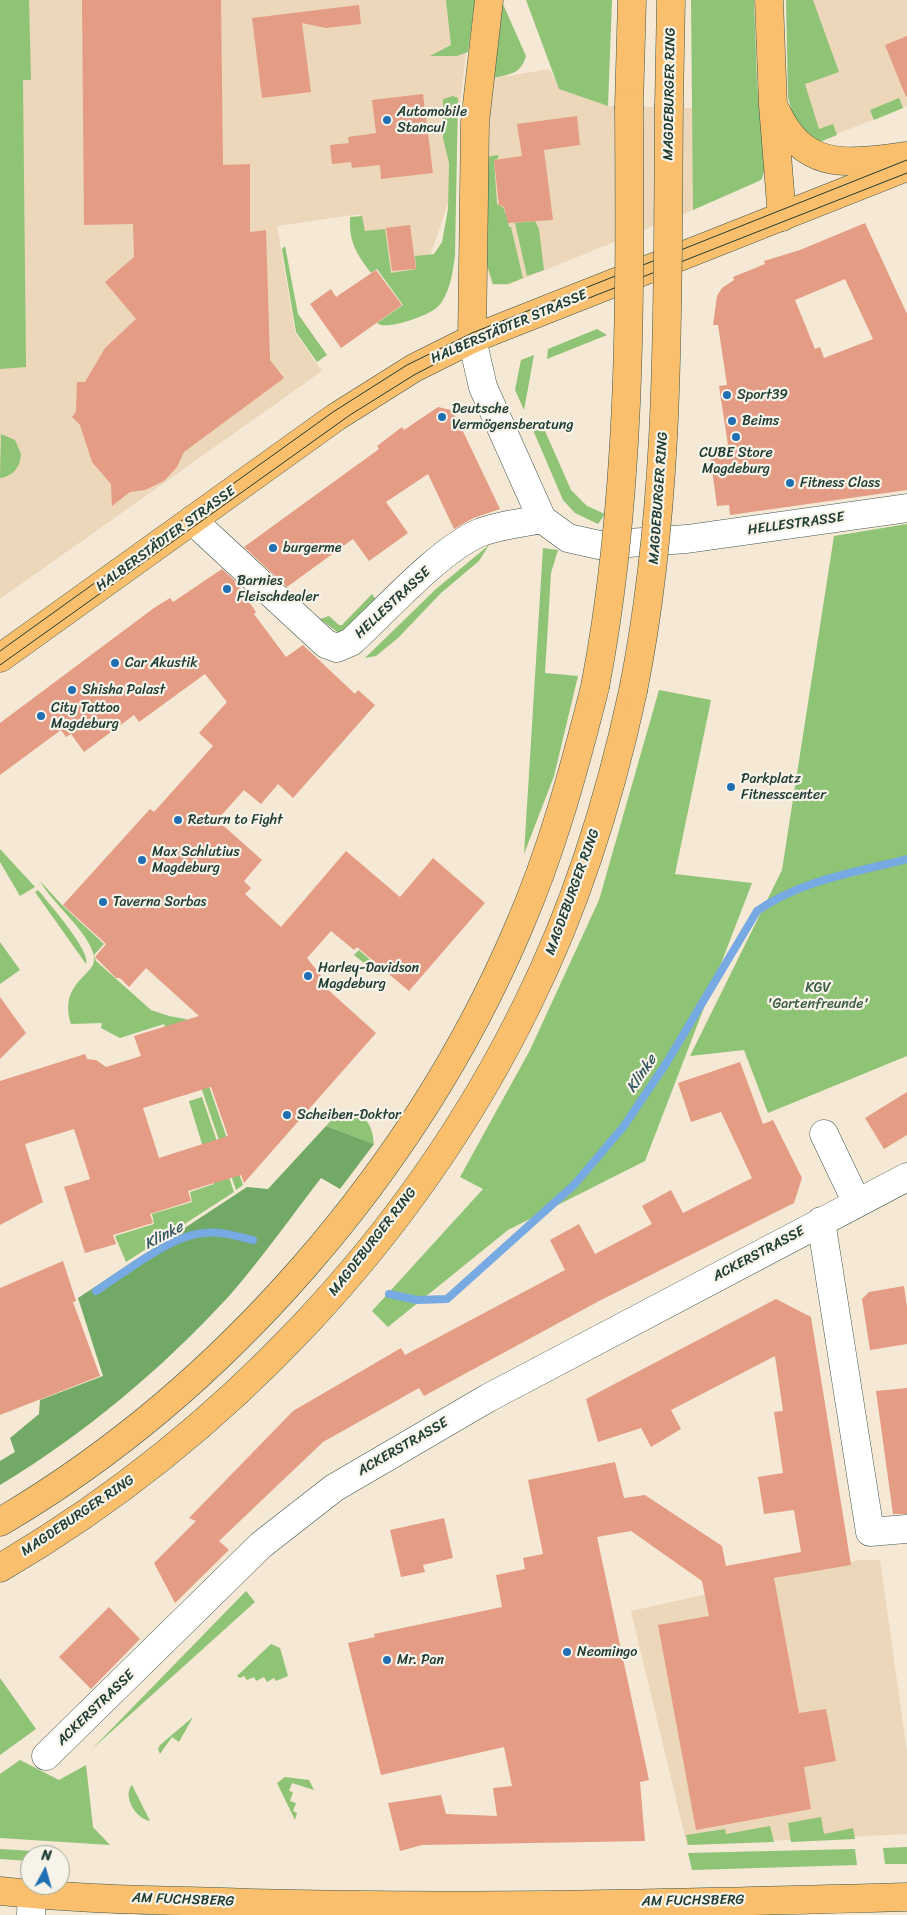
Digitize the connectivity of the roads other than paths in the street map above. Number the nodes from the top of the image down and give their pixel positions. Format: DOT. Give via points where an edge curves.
graph roads {
  1 [pos="489,0"];
  2 [pos="632,0"];
  3 [pos="671,0"];
  4 [pos="769,0"];
  5 [pos="774,105"];
  6 [pos="907,156"];
  7 [pos="907,167"];
  8 [pos="782,217"];
  9 [pos="472,339"];
  10 [pos="907,508"];
  11 [pos="542,518"];
  12 [pos="192,520"];
  13 [pos="0,658"];
  14 [pos="824,1134"];
  15 [pos="907,1177"];
  16 [pos="857,1202"];
  17 [pos="821,1221"];
  18 [pos="0,1522"];
  19 [pos="907,1529"];
  20 [pos="55,1535"];
  21 [pos="0,1568"];
  22 [pos="0,1581"];
  23 [pos="46,1756"];
  24 [pos="0,1891"];
  25 [pos="907,1897"];
  26 [pos="31,1905"];
  1 -- 9 [label="main road" via="475,122"];
  2 -- 18 [label="main road, bridge" via="628,353 624,461 615,564 595,688 558,825 518,929 472,1026 404,1136 331,1235 214,1361 112,1446 32,1504"];
  3 -- 20 [label="main road, MAGDEBURGER RING, bridge" via="667,352 663,466 652,577 634,691 608,794 554,946 528,1004 489,1076 437,1158 346,1279 248,1381 195,1429 127,1484"];
  4 -- 5 [label="main road"];
  5 -- 6 [label="main road" via="789,134 815,156 841,160"];
  5 -- 8 [label="main road"];
  7 -- 8 [label="main road, HALBERSTÄDTER STRASSE"];
  8 -- 9 [label="main road, HALBERSTÄDTER STRASSE"];
  9 -- 11 [label="street, HELLESTRASSE" via="483,387"];
  9 -- 12 [label="main road, HALBERSTÄDTER STRASSE" via="388,383"];
  10 -- 11 [label="street, HELLESTRASSE" via="687,539 599,545 568,538"];
  11 -- 12 [label="street, HELLESTRASSE" via="485,532 465,541 436,563 351,642 337,648 326,644"];
  12 -- 13 [label="main road, HALBERSTÄDTER STRASSE"];
  14 -- 16 [label="street"];
  15 -- 16 [label="street, ACKERSTRASSE"];
  16 -- 17 [label="street, ACKERSTRASSE"];
  17 -- 19 [label="street, ACKERSTRASSE" via="870,1532"];
  17 -- 23 [label="street, ACKERSTRASSE" via="488,1398 334,1488 260,1545"];
  20 -- 21 [label="main road, MAGDEBURGER RING"];
  20 -- 22 [label="main road"];
  24 -- 26 [label="main road, AM FUCHSBERG"];
  25 -- 26 [label="main road, AM FUCHSBERG" via="520,1904"];
}
